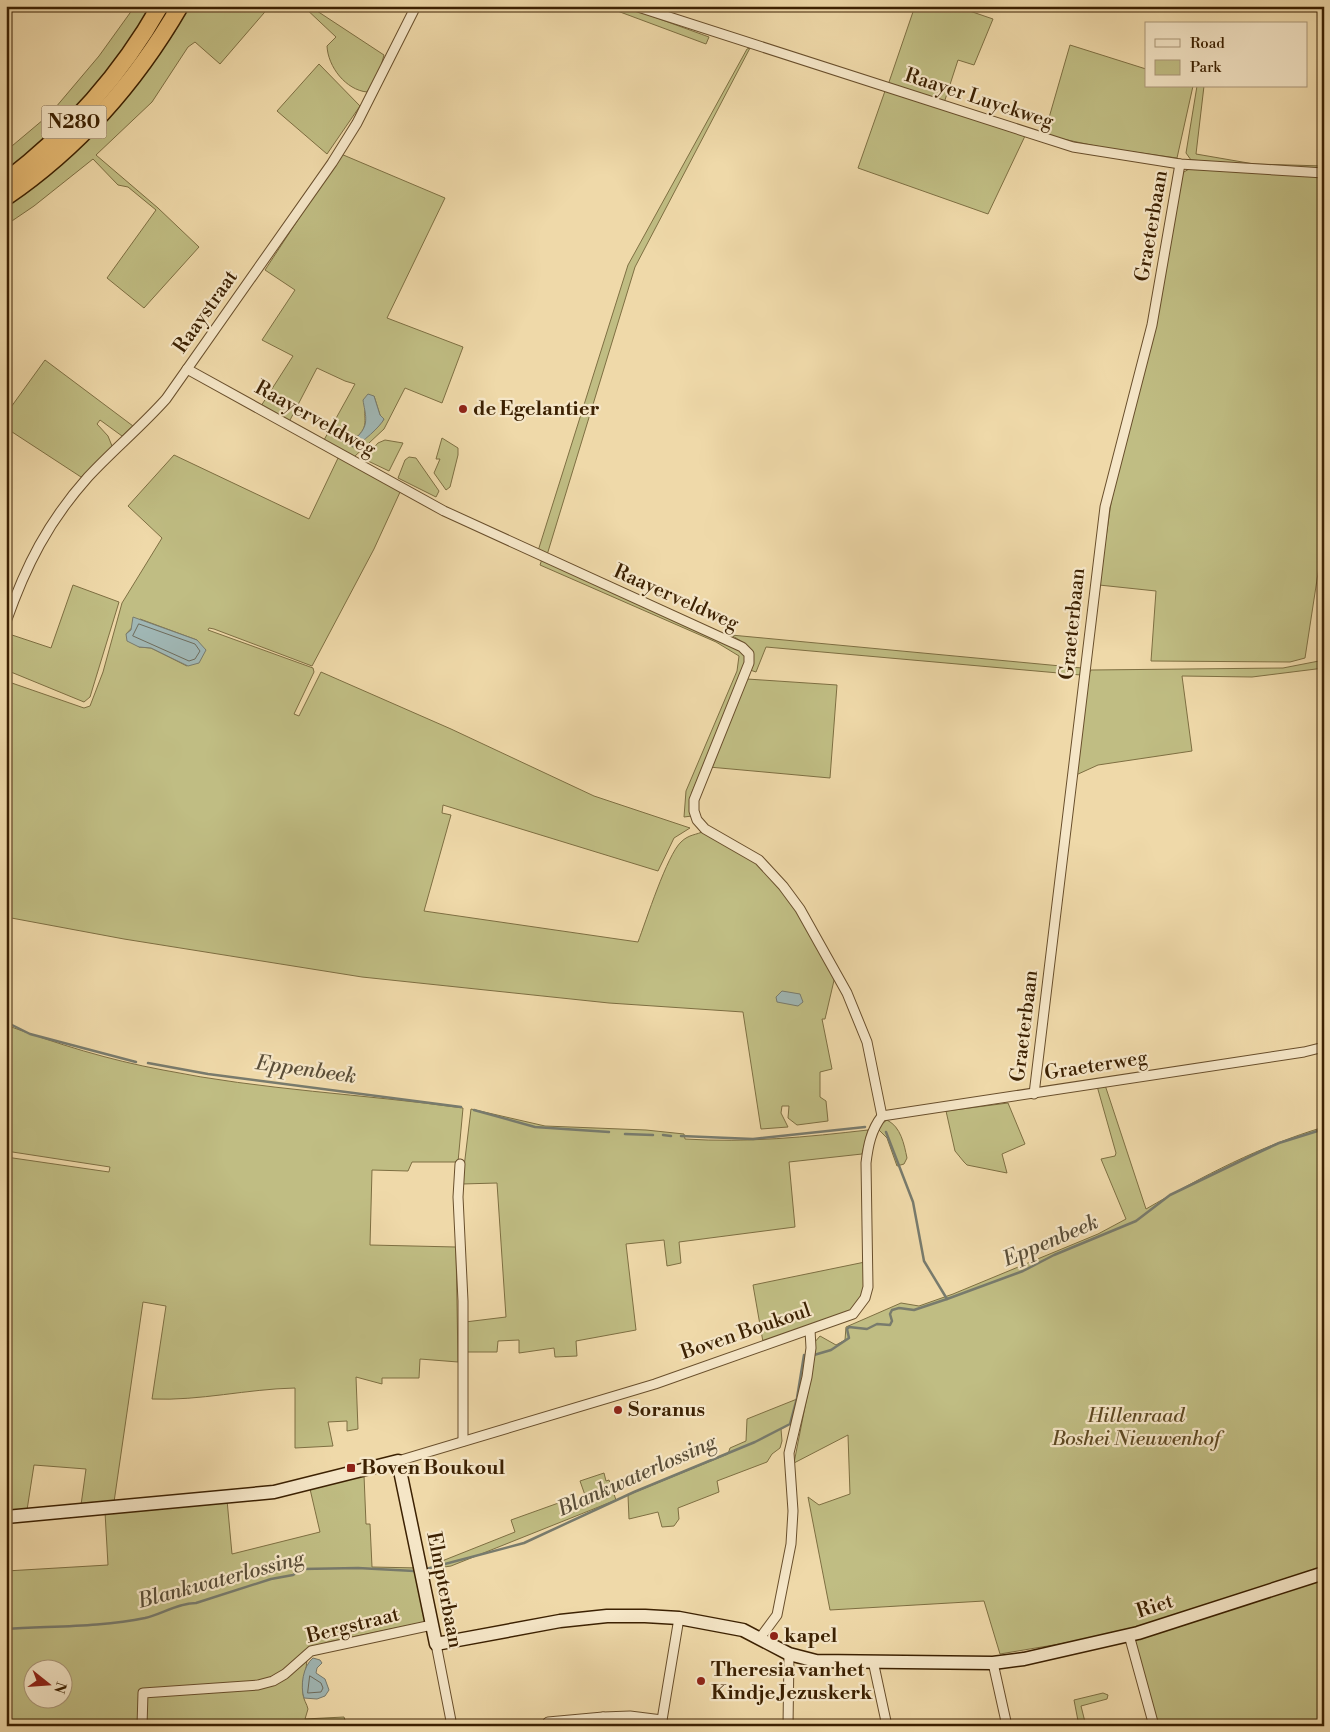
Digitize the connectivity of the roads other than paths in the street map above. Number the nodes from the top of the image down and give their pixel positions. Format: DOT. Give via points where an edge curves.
graph roads {
  1 [pos="160,6"];
  2 [pos="180,6"];
  3 [pos="416,6"];
  4 [pos="635,6"];
  5 [pos="1180,164"];
  6 [pos="1324,173"];
  7 [pos="6,181"];
  8 [pos="6,197"];
  9 [pos="188,369"];
  10 [pos="6,622"];
  11 [pos="1324,1047"];
  12 [pos="1034,1094"];
  13 [pos="879,1120"];
  14 [pos="460,1164"];
  15 [pos="810,1330"];
  16 [pos="463,1441"];
  17 [pos="398,1461"];
  18 [pos="6,1517"];
  19 [pos="1324,1573"];
  20 [pos="679,1618"];
  21 [pos="432,1625"];
  22 [pos="1129,1635"];
  23 [pos="760,1638"];
  24 [pos="436,1644"];
  25 [pos="789,1654"];
  26 [pos="873,1661"];
  27 [pos="993,1663"];
  28 [pos="603,1722"];
  29 [pos="661,1723"];
  30 [pos="142,1726"];
  31 [pos="452,1726"];
  32 [pos="544,1726"];
  33 [pos="788,1726"];
  34 [pos="887,1726"];
  35 [pos="1007,1726"];
  36 [pos="1154,1726"];
  1 -- 7 [label="highway, N280" via="131,54 93,102 50,145"];
  2 -- 8 [label="highway, N280" via="143,64 107,108 59,156"];
  3 -- 9 [label="street, Raaystraat" via="386,70 347,139"];
  4 -- 5 [label="street, Raayer Luyckweg" via="1073,147"];
  5 -- 6 [label="street, Raayer Luyckweg"];
  5 -- 12 [label="street, Graeterbaan" via="1152,325 1106,506"];
  9 -- 10 [label="street, Raaystraat" via="166,399 89,477 54,521 27,565"];
  9 -- 13 [label="street, Raayerveldweg" via="444,510 742,647 749,654 749,663 694,800 696,820 705,829 759,860 800,909 846,993 867,1042"];
  11 -- 12 [label="street, Graeterweg"];
  12 -- 13 [label="street, Graeterweg"];
  13 -- 15 [label="street, Boven Boukoul" via="868,1145 866,1163 869,1266 865,1298 853,1314"];
  14 -- 16 [label="street"];
  15 -- 16 [label="street, Boven Boukoul" via="654,1384"];
  15 -- 23 [label="street" via="807,1377 789,1453 793,1511 791,1544 777,1615"];
  16 -- 17 [label="street, Boven Boukoul"];
  17 -- 18 [label="street, Boven Boukoul" via="274,1492"];
  17 -- 21 [label="street, Elmpterbaan"];
  19 -- 22 [label="street, Riet"];
  20 -- 23 [label="street, Riet" via="743,1630"];
  20 -- 24 [label="street, Riet" via="607,1616 560,1621"];
  20 -- 29 [label="street"];
  21 -- 24 [label="street, Elmpterbaan"];
  21 -- 30 [label="street, Bergstraat" via="311,1651 285,1674 258,1685 143,1693"];
  22 -- 27 [label="street, Riet"];
  22 -- 36 [label="street"];
  23 -- 25 [label="street, Riet"];
  24 -- 31 [label="street, Elmpterbaan"];
  25 -- 26 [label="street, Riet" via="816,1661"];
  25 -- 33 [label="street"];
  26 -- 27 [label="street, Riet"];
  26 -- 34 [label="street"];
  27 -- 35 [label="street"];
  28 -- 29 [label="street" via="630,1716"];
  28 -- 32 [label="street" via="548,1722"];
}
